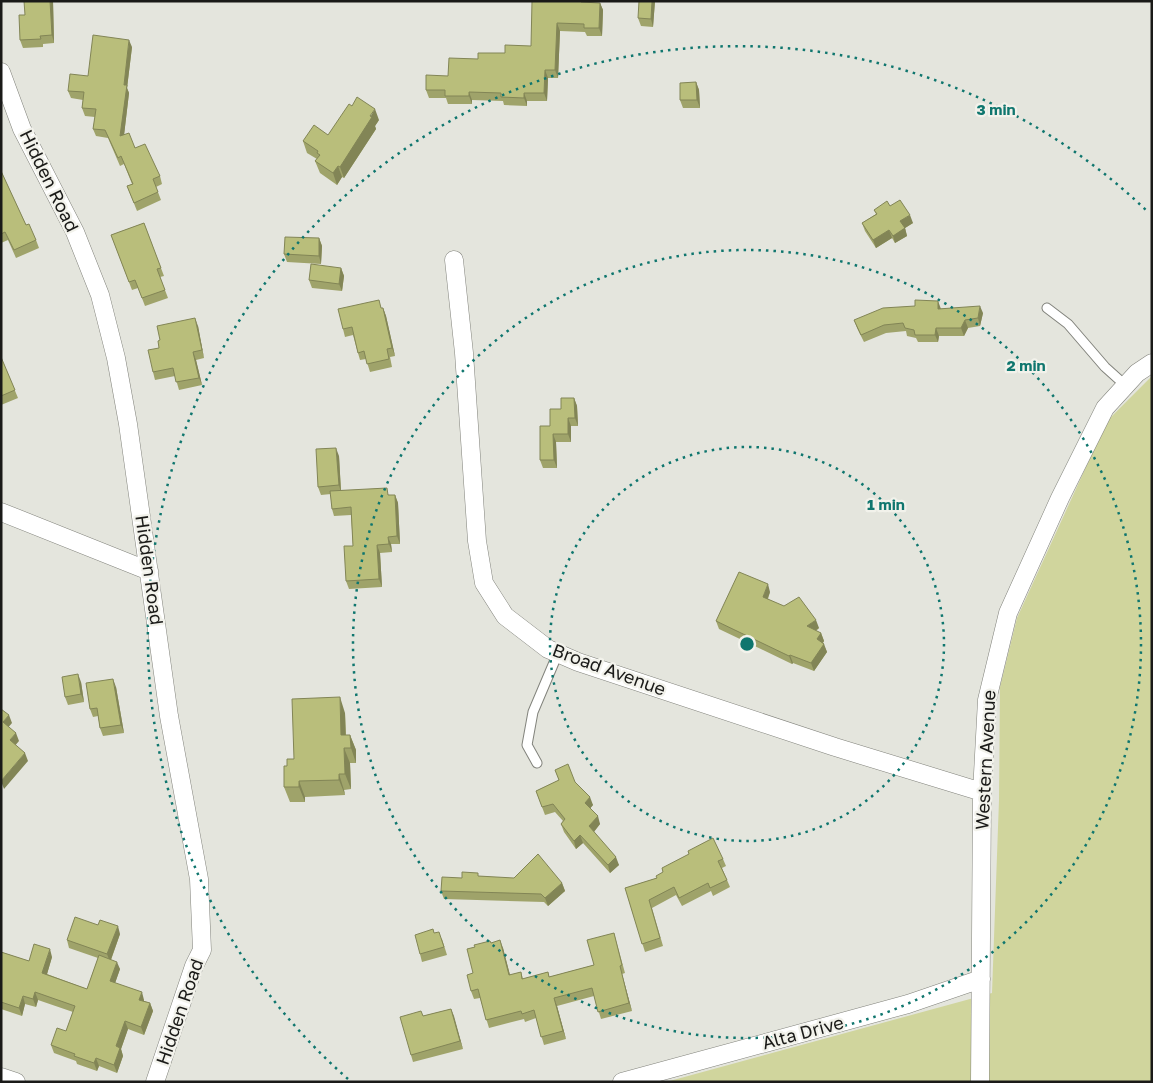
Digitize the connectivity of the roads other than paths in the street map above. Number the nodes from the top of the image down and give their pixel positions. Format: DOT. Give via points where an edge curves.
graph roads {
  1 [pos="1,72"];
  2 [pos="454,260"];
  3 [pos="1047,308"];
  4 [pos="1152,363"];
  5 [pos="1125,385"];
  6 [pos="1,512"];
  7 [pos="149,571"];
  8 [pos="558,653"];
  9 [pos="537,763"];
  10 [pos="982,792"];
  11 [pos="981,979"];
  12 [pos="1,1077"];
  13 [pos="16,1082"];
  14 [pos="155,1082"];
  15 [pos="622,1082"];
  16 [pos="980,1082"];
  1 -- 7 [label="street, Hidden Road" via="22,129 74,232 100,295 128,424"];
  2 -- 8 [label="street, Broad Avenue" via="477,542 484,583 505,616"];
  3 -- 5 [label="lane" via="1068,324"];
  4 -- 5 [label="street, Western Avenue"];
  5 -- 10 [label="street, Western Avenue" via="1105,408 1008,614 987,700"];
  6 -- 7 [label="street"];
  7 -- 14 [label="street, Hidden Road" via="169,716 199,879 202,950"];
  8 -- 9 [label="lane" via="533,712 527,745"];
  8 -- 10 [label="street, Broad Avenue" via="835,747"];
  10 -- 11 [label="street, Western Avenue"];
  11 -- 15 [label="street, Alta Drive" via="908,1004"];
  11 -- 16 [label="street, Western Avenue"];
  12 -- 13 [label="street"];
}
